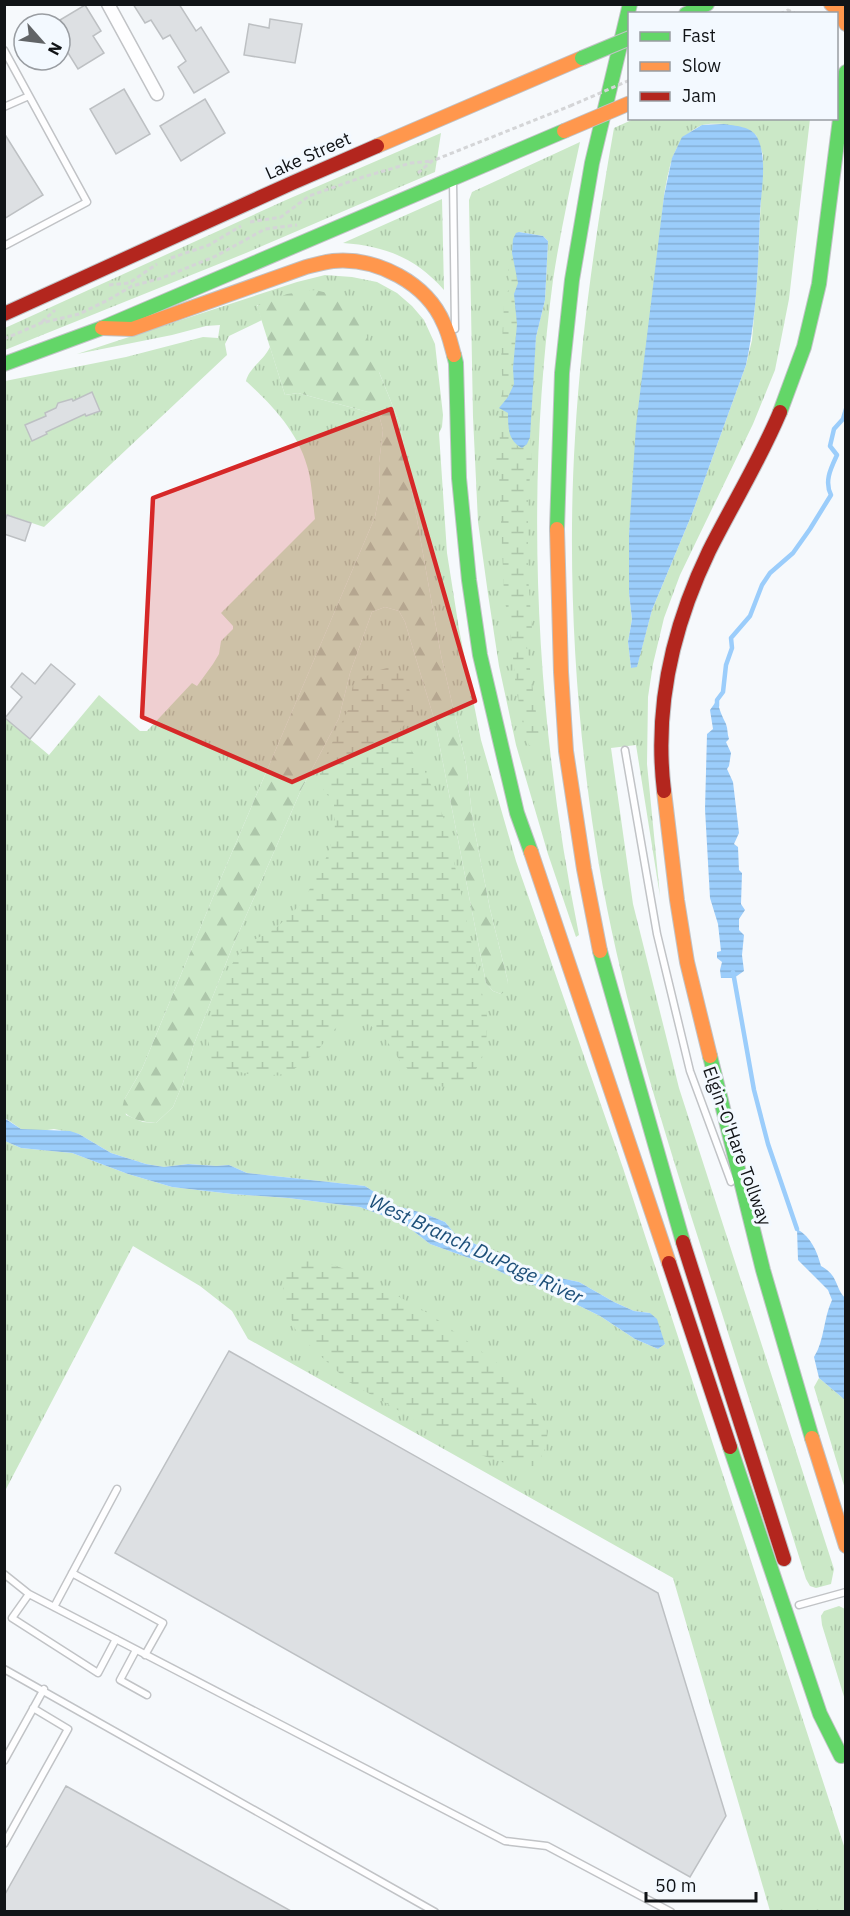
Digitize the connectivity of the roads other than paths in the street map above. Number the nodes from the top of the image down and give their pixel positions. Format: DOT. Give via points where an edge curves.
graph roads {
  1 [pos="108,4"];
  2 [pos="707,4"];
  3 [pos="628,12"];
  4 [pos="690,12"];
  5 [pos="628,39"];
  6 [pos="5,54"];
  7 [pos="846,72"];
  8 [pos="157,94"];
  9 [pos="29,96"];
  10 [pos="628,104"];
  11 [pos="4,107"];
  12 [pos="453,177"];
  13 [pos="4,246"];
  14 [pos="4,314"];
  15 [pos="102,328"];
  16 [pos="456,363"];
  17 [pos="4,364"];
  18 [pos="625,750"];
  19 [pos="734,1192"];
  20 [pos="738,1203"];
  21 [pos="763,1270"];
  22 [pos="117,1489"];
  23 [pos="846,1546"];
  24 [pos="788,1571"];
  25 [pos="72,1573"];
  26 [pos="4,1574"];
  27 [pos="846,1592"];
  28 [pos="28,1594"];
  29 [pos="799,1605"];
  30 [pos="54,1607"];
  31 [pos="116,1640"];
  32 [pos="812,1647"];
  33 [pos="136,1650"];
  34 [pos="146,1655"];
  35 [pos="4,1669"];
  36 [pos="44,1689"];
  37 [pos="147,1695"];
  38 [pos="33,1708"];
  39 [pos="841,1756"];
  40 [pos="4,1761"];
  41 [pos="846,1770"];
  42 [pos="4,1844"];
  43 [pos="435,1911"];
  44 [pos="671,1911"];
  1 -- 8 [label="street"];
  2 -- 4 [label="main road"];
  3 -- 24 [label="main road" via="592,163 572,280 562,373 556,510 566,751 601,954 673,1209"];
  5 -- 14 [label="main road, Lake Street, bridge" via="292,183"];
  6 -- 9 [label="lane"];
  7 -- 21 [label="main road" via="819,284 804,347 779,415 687,602 671,661 662,717 662,775 687,962"];
  9 -- 11 [label="lane"];
  9 -- 13 [label="lane" via="87,202"];
  10 -- 12 [label="main road, bridge"];
  12 -- 15 [label="main road"];
  12 -- 16 [label="lane"];
  15 -- 16 [label="main road" via="132,328 306,267 334,261 359,262 387,269 428,299 444,323"];
  15 -- 17 [label="main road"];
  16 -- 39 [label="main road" via="459,478 469,580 480,655 517,813 820,1714"];
  18 -- 19 [label="lane, Elgin-O'Hare Tollway" via="657,934 690,1071"];
  20 -- 21 [label="lane, Elgin-O'Hare Tollway"];
  21 -- 23 [label="main road, Elgin-O'Hare Tollway"];
  22 -- 25 [label="lane"];
  25 -- 30 [label="lane"];
  25 -- 34 [label="lane" via="163,1623"];
  26 -- 28 [label="lane"];
  27 -- 29 [label="lane"];
  28 -- 30 [label="lane"];
  28 -- 31 [label="lane" via="12,1618 98,1673"];
  30 -- 31 [label="lane"];
  31 -- 33 [label="lane"];
  32 -- 39 [label="main road" via="832,1710"];
  33 -- 34 [label="lane"];
  33 -- 37 [label="lane" via="120,1680"];
  34 -- 44 [label="lane" via="505,1841 547,1846"];
  35 -- 36 [label="lane"];
  36 -- 38 [label="lane"];
  36 -- 43 [label="lane"];
  38 -- 40 [label="lane"];
  38 -- 42 [label="lane" via="68,1729"];
  39 -- 41 [label="main road"];
}
